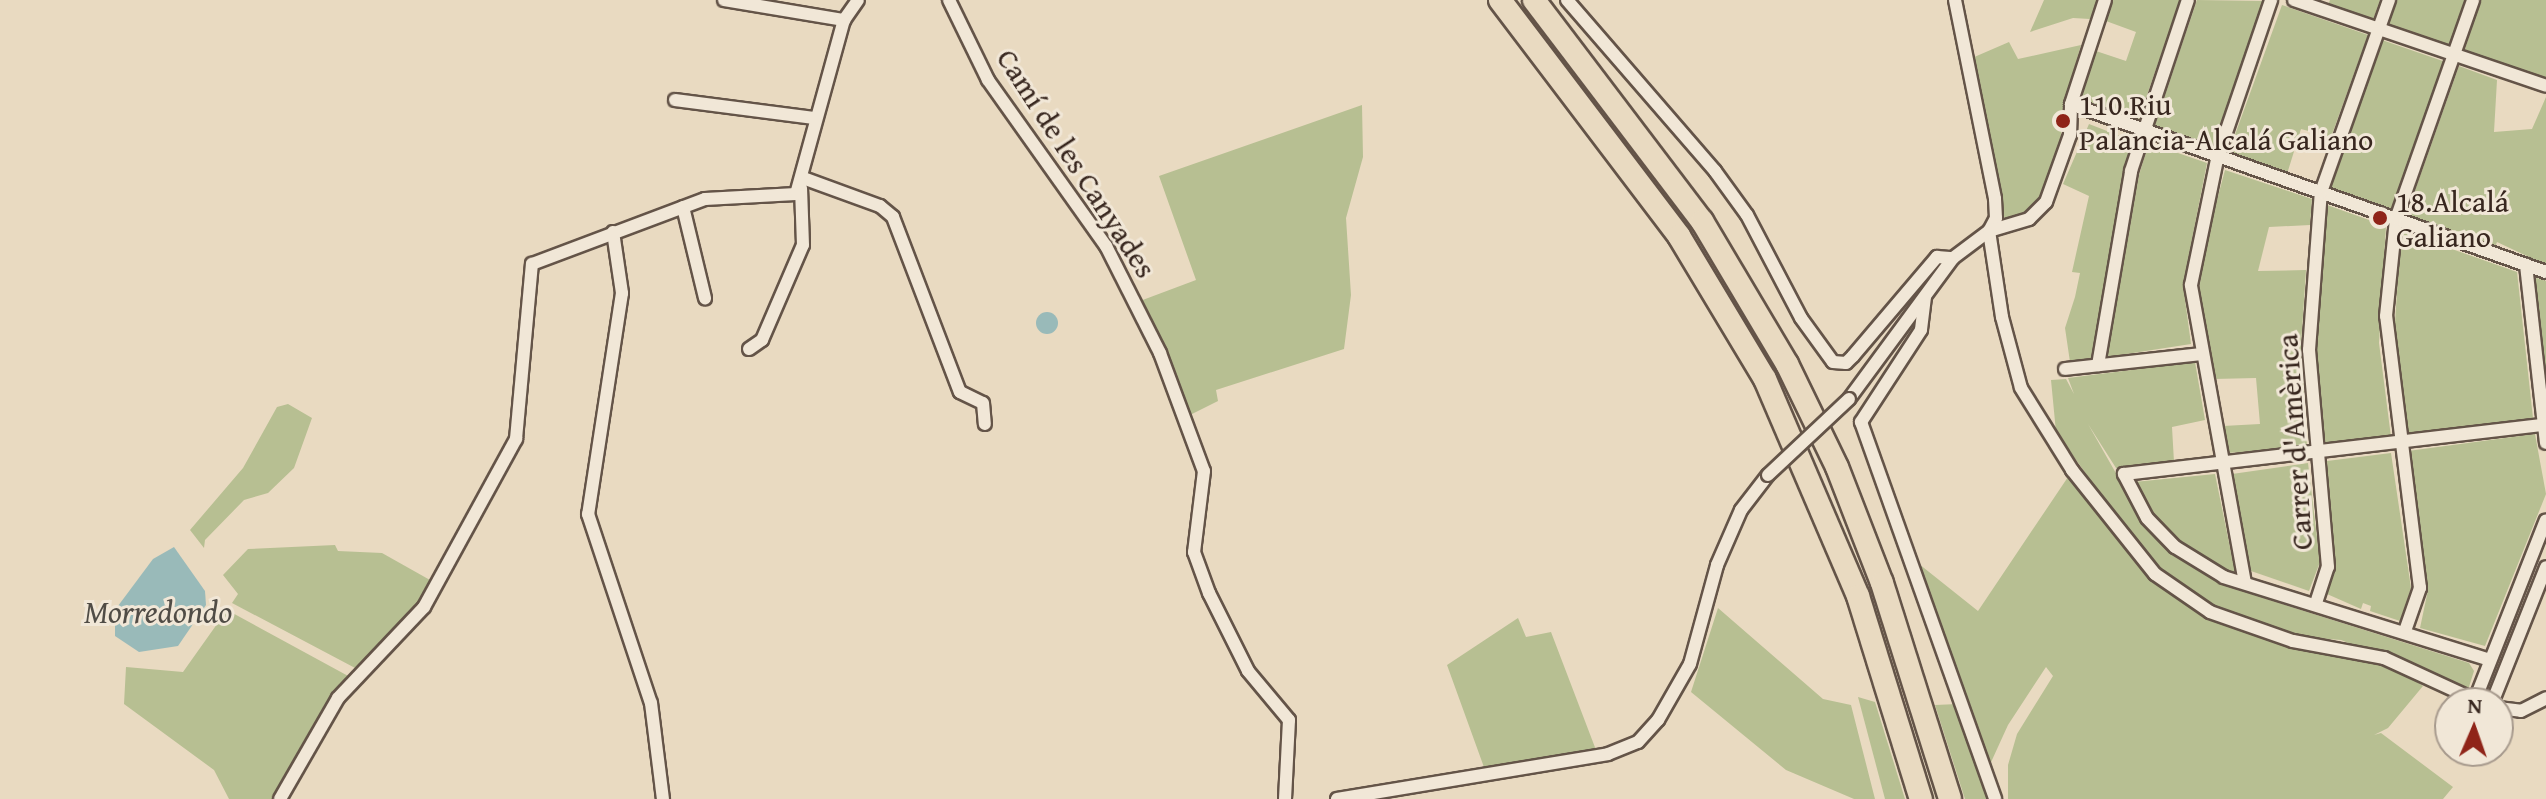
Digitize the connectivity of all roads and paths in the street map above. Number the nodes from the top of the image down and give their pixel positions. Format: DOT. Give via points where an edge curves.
graph roads {
  1 [pos="724,0"];
  2 [pos="858,0"];
  3 [pos="949,0"];
  4 [pos="1500,0"];
  5 [pos="1534,0"];
  6 [pos="1567,0"];
  7 [pos="1955,0"];
  8 [pos="2105,0"];
  9 [pos="2188,0"];
  10 [pos="2271,0"];
  11 [pos="2294,0"];
  12 [pos="2389,0"];
  13 [pos="2473,0"];
  14 [pos="844,20"];
  15 [pos="2378,30"];
  16 [pos="2454,53"];
  17 [pos="2546,86"];
  18 [pos="675,100"];
  19 [pos="2071,104"];
  20 [pos="814,118"];
  21 [pos="2145,132"];
  22 [pos="2217,159"];
  23 [pos="802,183"];
  24 [pos="2321,192"];
  25 [pos="683,207"];
  26 [pos="2396,219"];
  27 [pos="1989,231"];
  28 [pos="613,232"];
  29 [pos="1953,258"];
  30 [pos="2526,265"];
  31 [pos="2546,272"];
  32 [pos="1925,297"];
  33 [pos="705,298"];
  34 [pos="749,349"];
  35 [pos="2200,354"];
  36 [pos="2098,365"];
  37 [pos="2065,369"];
  38 [pos="985,424"];
  39 [pos="2544,425"];
  40 [pos="2399,443"];
  41 [pos="2546,443"];
  42 [pos="2318,454"];
  43 [pos="2222,464"];
  44 [pos="2546,520"];
  45 [pos="2546,567"];
  46 [pos="2245,583"];
  47 [pos="2316,603"];
  48 [pos="2405,631"];
  49 [pos="2490,660"];
  50 [pos="2447,687"];
  51 [pos="2483,687"];
  52 [pos="2498,687"];
  53 [pos="2546,698"];
  54 [pos="2514,710"];
  55 [pos="281,799"];
  56 [pos="663,799"];
  57 [pos="1285,799"];
  58 [pos="1337,799"];
  59 [pos="1921,799"];
  60 [pos="1950,799"];
  61 [pos="1995,799"];
  1 -- 14 [label="street"];
  2 -- 14 [label="street"];
  3 -- 57 [label="street, Camí de les Canyades" via="988,80 1106,246 1160,353 1204,471 1194,552 1248,671 1289,720"];
  4 -- 59 [label="highway" via="1679,236 1765,379 1858,596"];
  5 -- 60 [label="highway" via="1702,221 1787,364 1837,467 1882,583"];
  6 -- 29 [label="street" via="1715,171 1747,215 1801,318 1833,362 1846,363 1853,356 1937,257"];
  7 -- 27 [label="street" via="1995,199 1996,218"];
  8 -- 19 [label="street"];
  9 -- 21 [label="street"];
  10 -- 22 [label="street"];
  11 -- 15 [label="street"];
  12 -- 15 [label="street, Carrer d'Amèrica"];
  13 -- 16 [label="street"];
  14 -- 20 [label="street"];
  15 -- 16 [label="street"];
  15 -- 24 [label="street, Carrer d'Amèrica"];
  16 -- 17 [label="street"];
  16 -- 26 [label="street"];
  18 -- 20 [label="street"];
  19 -- 21 [label="street"];
  19 -- 27 [label="street" via="2070,135 2046,202 2029,219"];
  20 -- 23 [label="street"];
  21 -- 22 [label="street"];
  21 -- 36 [label="street" via="2131,171"];
  22 -- 24 [label="street"];
  22 -- 35 [label="street" via="2191,285"];
  23 -- 25 [label="street" via="785,196 716,197"];
  23 -- 34 [label="street" via="803,245 762,340"];
  23 -- 38 [label="street" via="880,206 893,217 960,392 983,403"];
  24 -- 26 [label="street"];
  24 -- 42 [label="street, Carrer d'Amèrica" via="2309,350"];
  25 -- 28 [label="street"];
  25 -- 33 [label="street"];
  26 -- 30 [label="street"];
  26 -- 40 [label="street" via="2386,316"];
  27 -- 29 [label="street"];
  27 -- 50 [label="street" via="2002,317 2021,388 2072,470 2155,574 2210,612 2293,641 2384,658"];
  28 -- 55 [label="street" via="532,264 516,439 424,607 338,698"];
  28 -- 56 [label="street" via="622,293 588,514 651,703"];
  29 -- 32 [label="street"];
  30 -- 31 [label="street"];
  30 -- 39 [label="street"];
  32 -- 58 [label="street, bridge" via="1849,399 1768,475 1741,510 1717,565 1690,664 1658,720 1638,742 1608,754"];
  32 -- 61 [label="street" via="1921,330 1861,422"];
  35 -- 36 [label="street"];
  35 -- 43 [label="street"];
  36 -- 37 [label="street"];
  39 -- 40 [label="street"];
  39 -- 41 [label="street"];
  40 -- 42 [label="street"];
  40 -- 48 [label="street" via="2420,588"];
  42 -- 43 [label="street"];
  42 -- 47 [label="street, Carrer d'Amèrica" via="2328,567"];
  43 -- 46 [label="street"];
  43 -- 46 [label="street" via="2124,474 2147,518 2175,547 2224,577"];
  44 -- 49 [label="street"];
  45 -- 52 [label="street"];
  46 -- 47 [label="street"];
  47 -- 48 [label="street"];
  48 -- 49 [label="street"];
  49 -- 51 [label="street"];
  53 -- 54 [label="street"];
}
